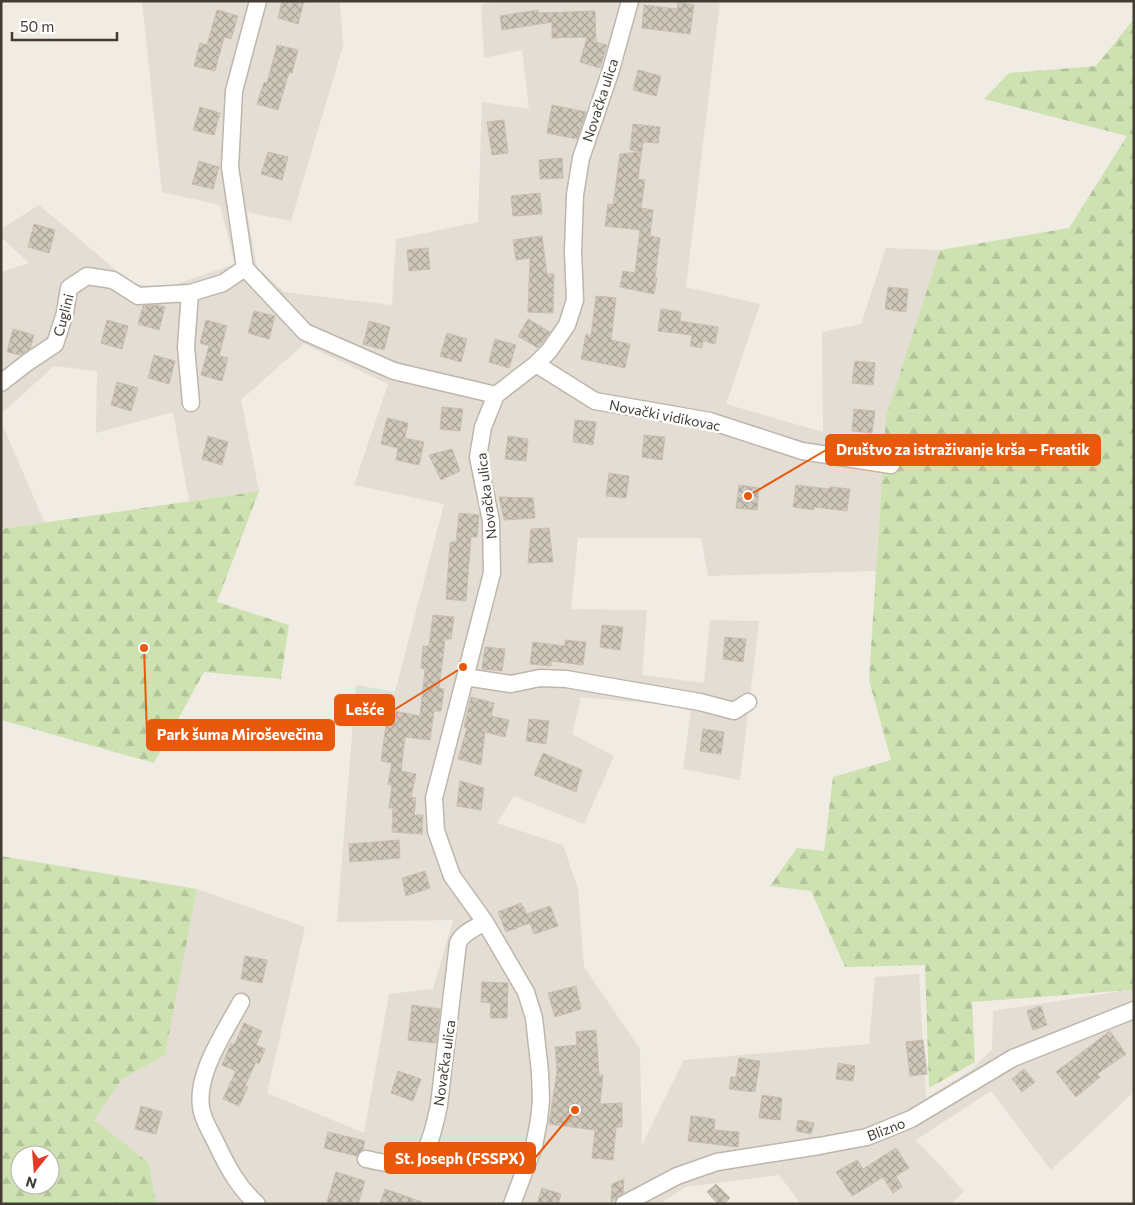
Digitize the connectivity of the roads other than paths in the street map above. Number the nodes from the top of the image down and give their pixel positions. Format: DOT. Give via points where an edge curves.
graph roads {
  1 [pos="258,1"];
  2 [pos="630,1"];
  3 [pos="245,268"];
  4 [pos="190,293"];
  5 [pos="536,364"];
  6 [pos="1,383"];
  7 [pos="496,395"];
  8 [pos="191,403"];
  9 [pos="891,465"];
  10 [pos="465,677"];
  11 [pos="748,702"];
  12 [pos="485,922"];
  13 [pos="241,1002"];
  14 [pos="1134,1010"];
  15 [pos="366,1159"];
  16 [pos="257,1204"];
  17 [pos="512,1204"];
  18 [pos="624,1204"];
  1 -- 3 [label="street" via="233,100 230,167"];
  2 -- 5 [label="street, Novačka ulica" via="582,158 574,204 574,300 567,325"];
  3 -- 4 [label="street, Cuglini" via="223,283"];
  3 -- 7 [label="street" via="305,332 394,371"];
  4 -- 6 [label="street, Cuglini" via="138,296 113,280 87,276 69,288 55,344"];
  4 -- 8 [label="street" via="186,347"];
  5 -- 7 [label="street, Novačka ulica"];
  5 -- 9 [label="street, Novački vidikovac" via="595,401 710,421 802,451"];
  7 -- 10 [label="street, Novačka ulica" via="483,427 478,457 491,521 492,573"];
  10 -- 11 [label="street" via="511,684 540,678 566,679 700,702 734,712"];
  10 -- 12 [label="street, Novačka ulica" via="434,798 436,831 452,876"];
  12 -- 15 [label="street, Novačka ulica" via="460,938 458,944 439,1105 427,1146 417,1161 408,1163"];
  12 -- 17 [label="street, Novačka ulica" via="526,992 537,1040 539,1120 534,1146"];
  13 -- 16 [label="street" via="206,1071 201,1103 202,1113 228,1167"];
  14 -- 18 [label="street, Blizno" via="1013,1058 911,1119 867,1137 717,1162 676,1176"];
}
